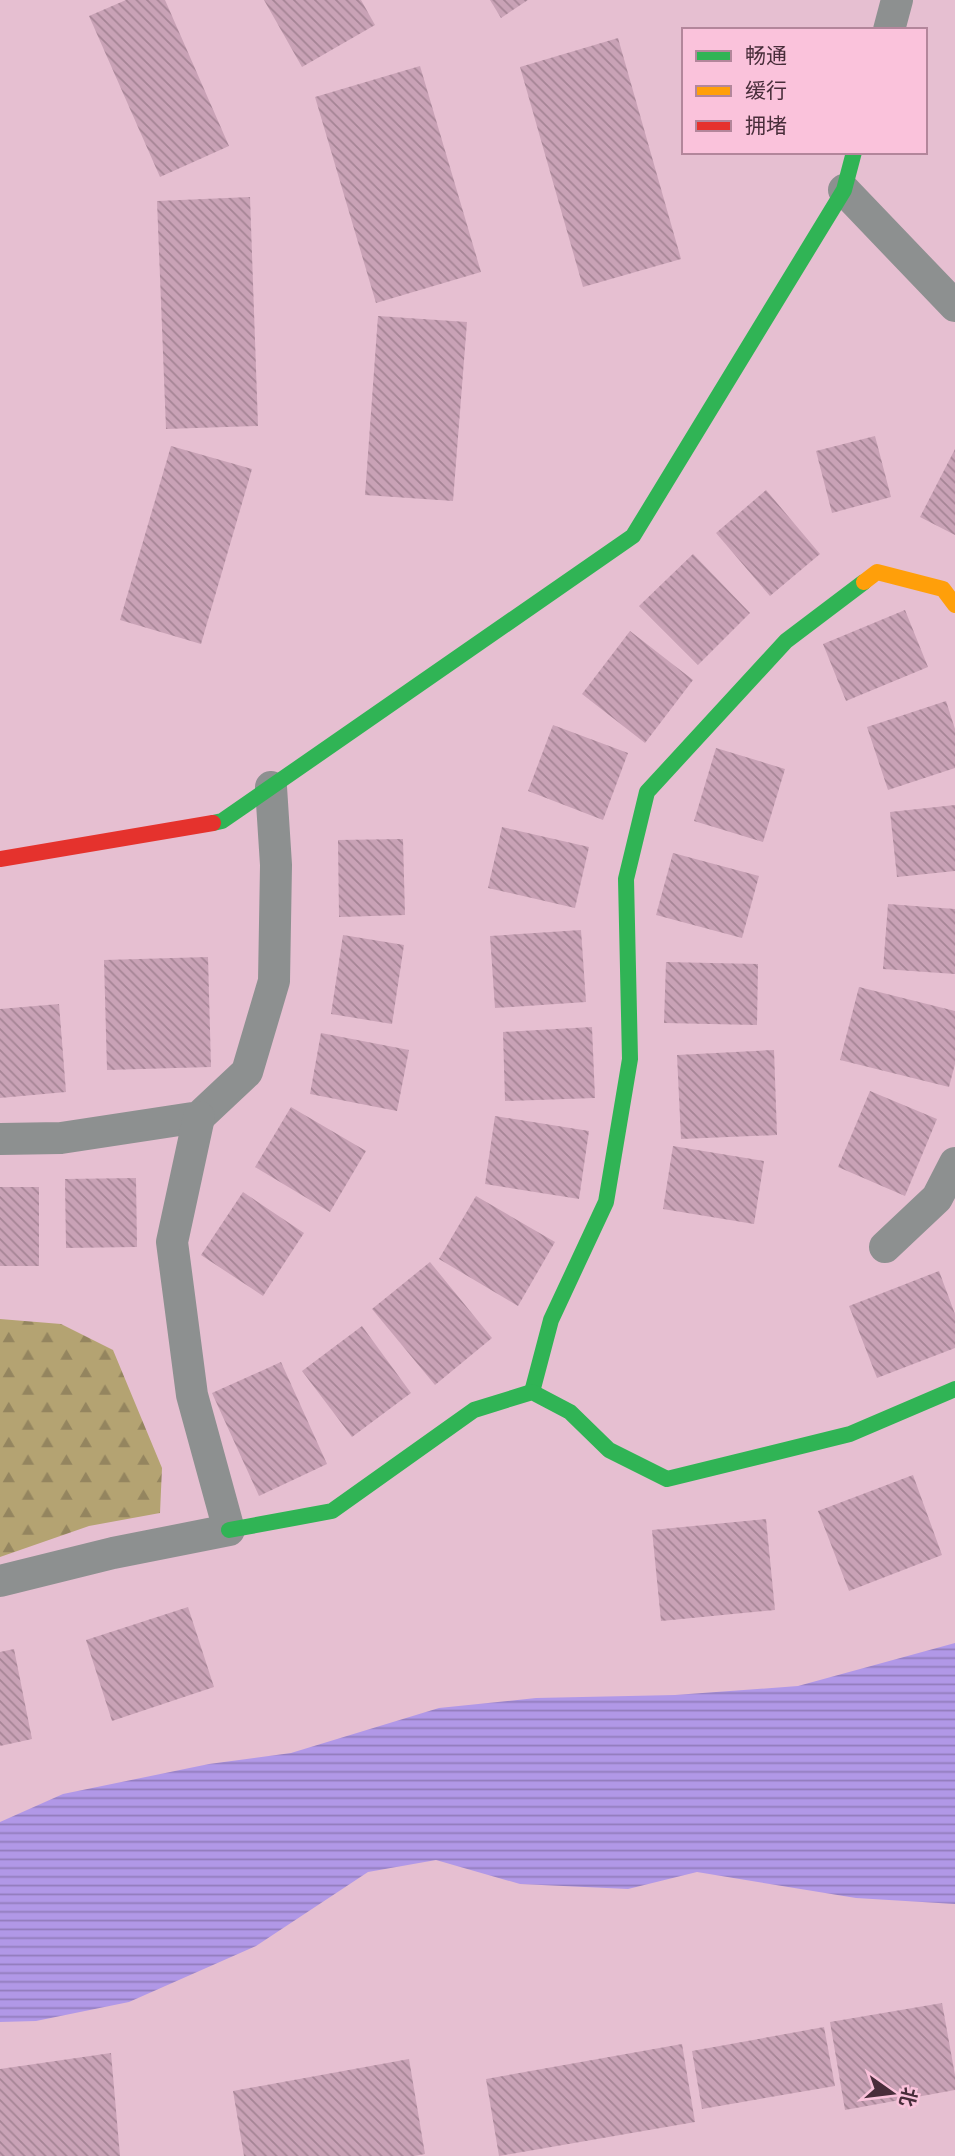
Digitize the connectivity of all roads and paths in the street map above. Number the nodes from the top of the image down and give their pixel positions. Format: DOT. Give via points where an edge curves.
graph roads {
  1 [pos="897,0"];
  2 [pos="890,28"];
  3 [pos="854,154"];
  4 [pos="844,190"];
  5 [pos="955,306"];
  6 [pos="955,605"];
  7 [pos="271,787"];
  8 [pos="0,859"];
  9 [pos="199,1117"];
  10 [pos="0,1139"];
  11 [pos="955,1163"];
  12 [pos="885,1247"];
  13 [pos="955,1389"];
  14 [pos="532,1392"];
  15 [pos="229,1530"];
  16 [pos="0,1581"];
  1 -- 2 [label="street"];
  3 -- 4 [label="street"];
  4 -- 5 [label="street"];
  4 -- 7 [label="street" via="633,536"];
  6 -- 14 [label="street" via="943,589 877,572 786,641 647,792 626,879 630,1059 606,1202 551,1320"];
  7 -- 8 [label="street" via="222,821"];
  7 -- 9 [label="street" via="276,865 274,981 247,1072"];
  9 -- 10 [label="street" via="61,1138"];
  9 -- 15 [label="street" via="172,1242 192,1395"];
  11 -- 12 [label="street" via="937,1198"];
  13 -- 14 [label="street" via="850,1434 667,1479 609,1450 570,1412"];
  14 -- 15 [label="street" via="474,1410 332,1511"];
  15 -- 16 [label="street"];
}
